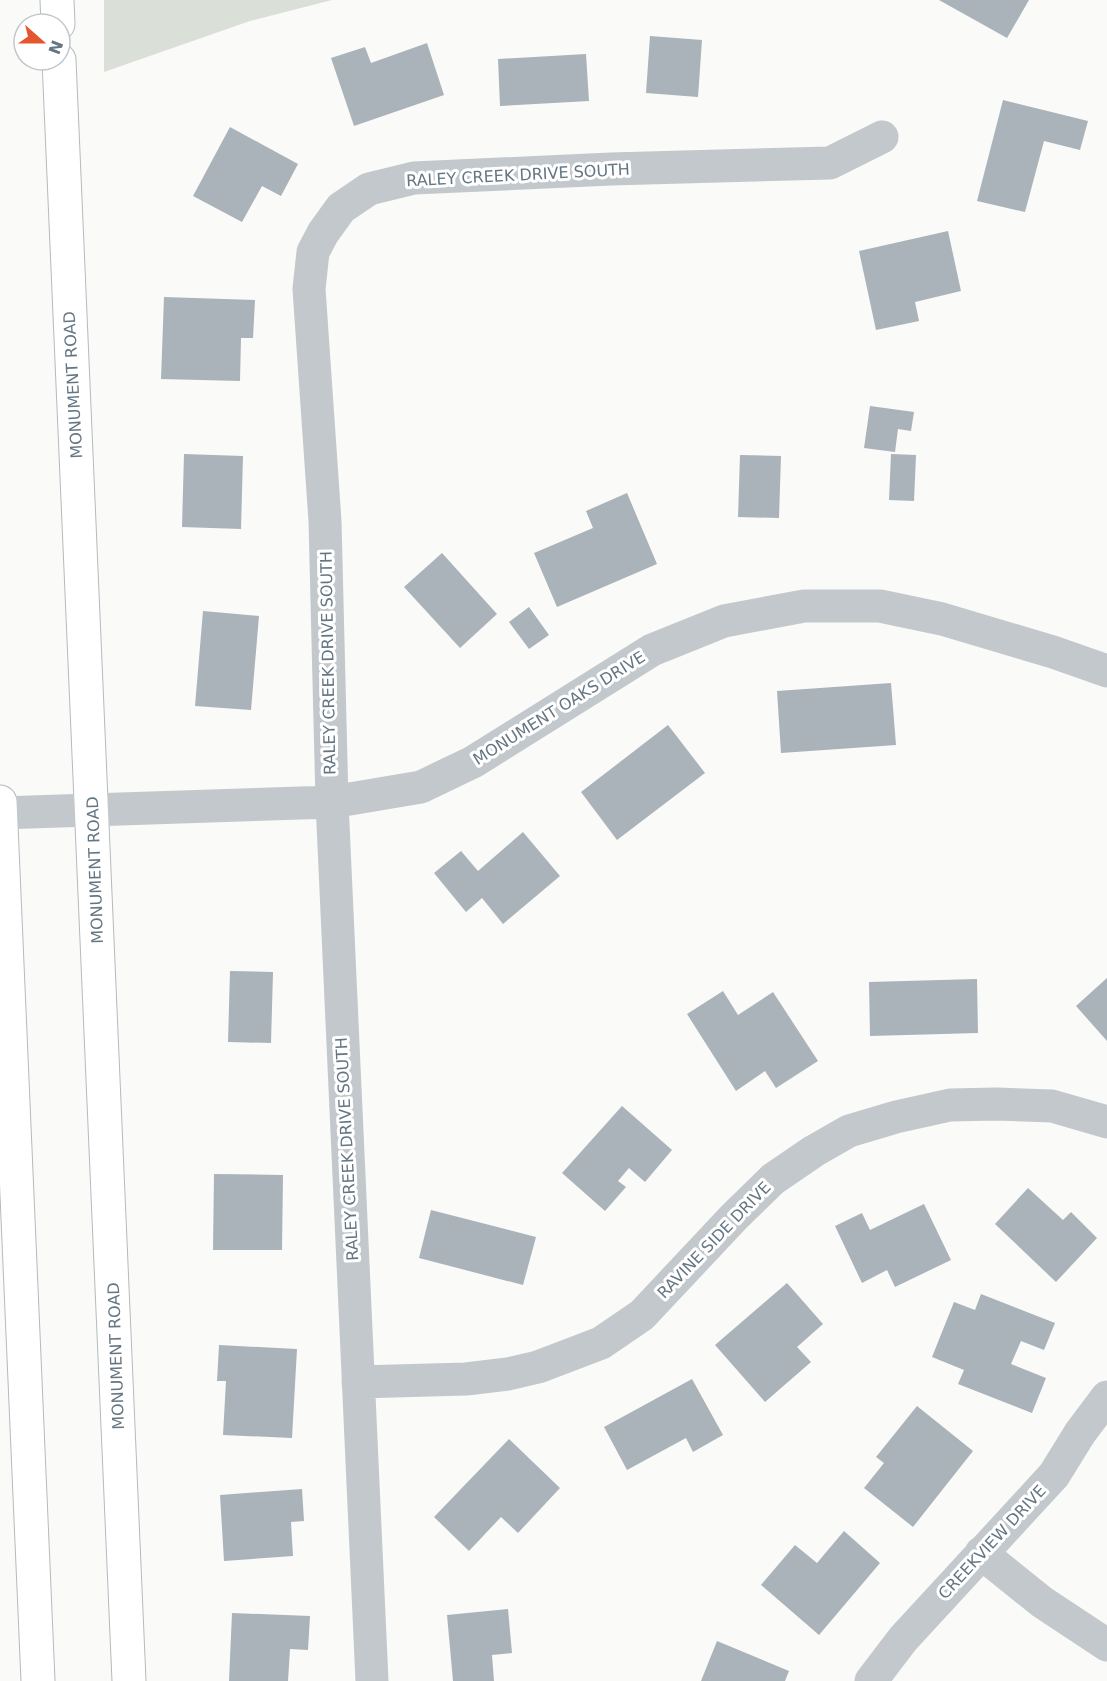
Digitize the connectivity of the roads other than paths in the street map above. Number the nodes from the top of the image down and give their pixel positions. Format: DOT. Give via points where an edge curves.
graph roads {
  1 [pos="59,72"];
  2 [pos="882,137"];
  3 [pos="1107,671"];
  4 [pos="0,802"];
  5 [pos="332,802"];
  6 [pos="93,810"];
  7 [pos="0,813"];
  8 [pos="1107,1122"];
  9 [pos="358,1382"];
  10 [pos="1107,1397"];
  11 [pos="981,1553"];
  12 [pos="1107,1645"];
  13 [pos="38,1681"];
  14 [pos="129,1681"];
  15 [pos="372,1681"];
  16 [pos="871,1681"];
  1 -- 6 [label="main road, MONUMENT ROAD"];
  2 -- 5 [label="street, RALEY CREEK DRIVE SOUTH" via="830,163 414,178 369,189 341,208 313,252 309,289 325,521"];
  3 -- 5 [label="street, MONUMENT OAKS DRIVE" via="953,623 880,606 804,606 724,621 652,650 473,762 421,787"];
  4 -- 7 [label="main road"];
  5 -- 6 [label="street, MONUMENT OAKS DRIVE"];
  5 -- 9 [label="street, RALEY CREEK DRIVE SOUTH"];
  6 -- 7 [label="street, MONUMENT OAKS DRIVE"];
  6 -- 14 [label="main road, MONUMENT ROAD"];
  7 -- 13 [label="main road"];
  8 -- 9 [label="street, RAVINE SIDE DRIVE" via="1052,1106 950,1105 849,1131 773,1179 642,1315 601,1343 508,1374"];
  9 -- 15 [label="street, RALEY CREEK DRIVE SOUTH"];
  10 -- 11 [label="street, CREEKVIEW DRIVE" via="1054,1475"];
  11 -- 12 [label="street" via="1042,1602"];
  11 -- 16 [label="street, CREEKVIEW DRIVE" via="903,1639"];
}
